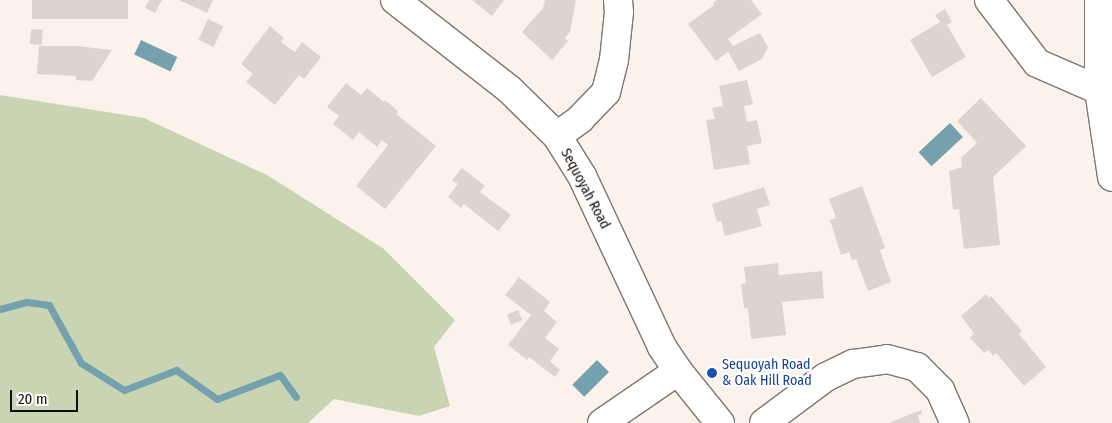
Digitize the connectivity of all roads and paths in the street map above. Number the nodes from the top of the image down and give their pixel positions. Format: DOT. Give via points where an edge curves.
graph roads {
  1 [pos="395,0"];
  2 [pos="618,0"];
  3 [pos="990,0"];
  4 [pos="1099,0"];
  5 [pos="1099,90"];
  6 [pos="557,136"];
  7 [pos="1112,177"];
  8 [pos="678,371"];
  9 [pos="602,423"];
  10 [pos="720,423"];
  11 [pos="764,423"];
  12 [pos="955,423"];
  1 -- 6 [label="street, Sequoyah Road" via="509,89"];
  2 -- 6 [label="street" via="614,60 606,92"];
  3 -- 5 [label="street" via="1037,63"];
  4 -- 5 [label="street"];
  5 -- 7 [label="street"];
  6 -- 8 [label="street, Sequoyah Road" via="582,176 662,347"];
  8 -- 9 [label="street"];
  8 -- 10 [label="street, Sequoyah Road"];
  11 -- 12 [label="street" via="826,377 853,364 886,359 917,367 940,390"];
}
